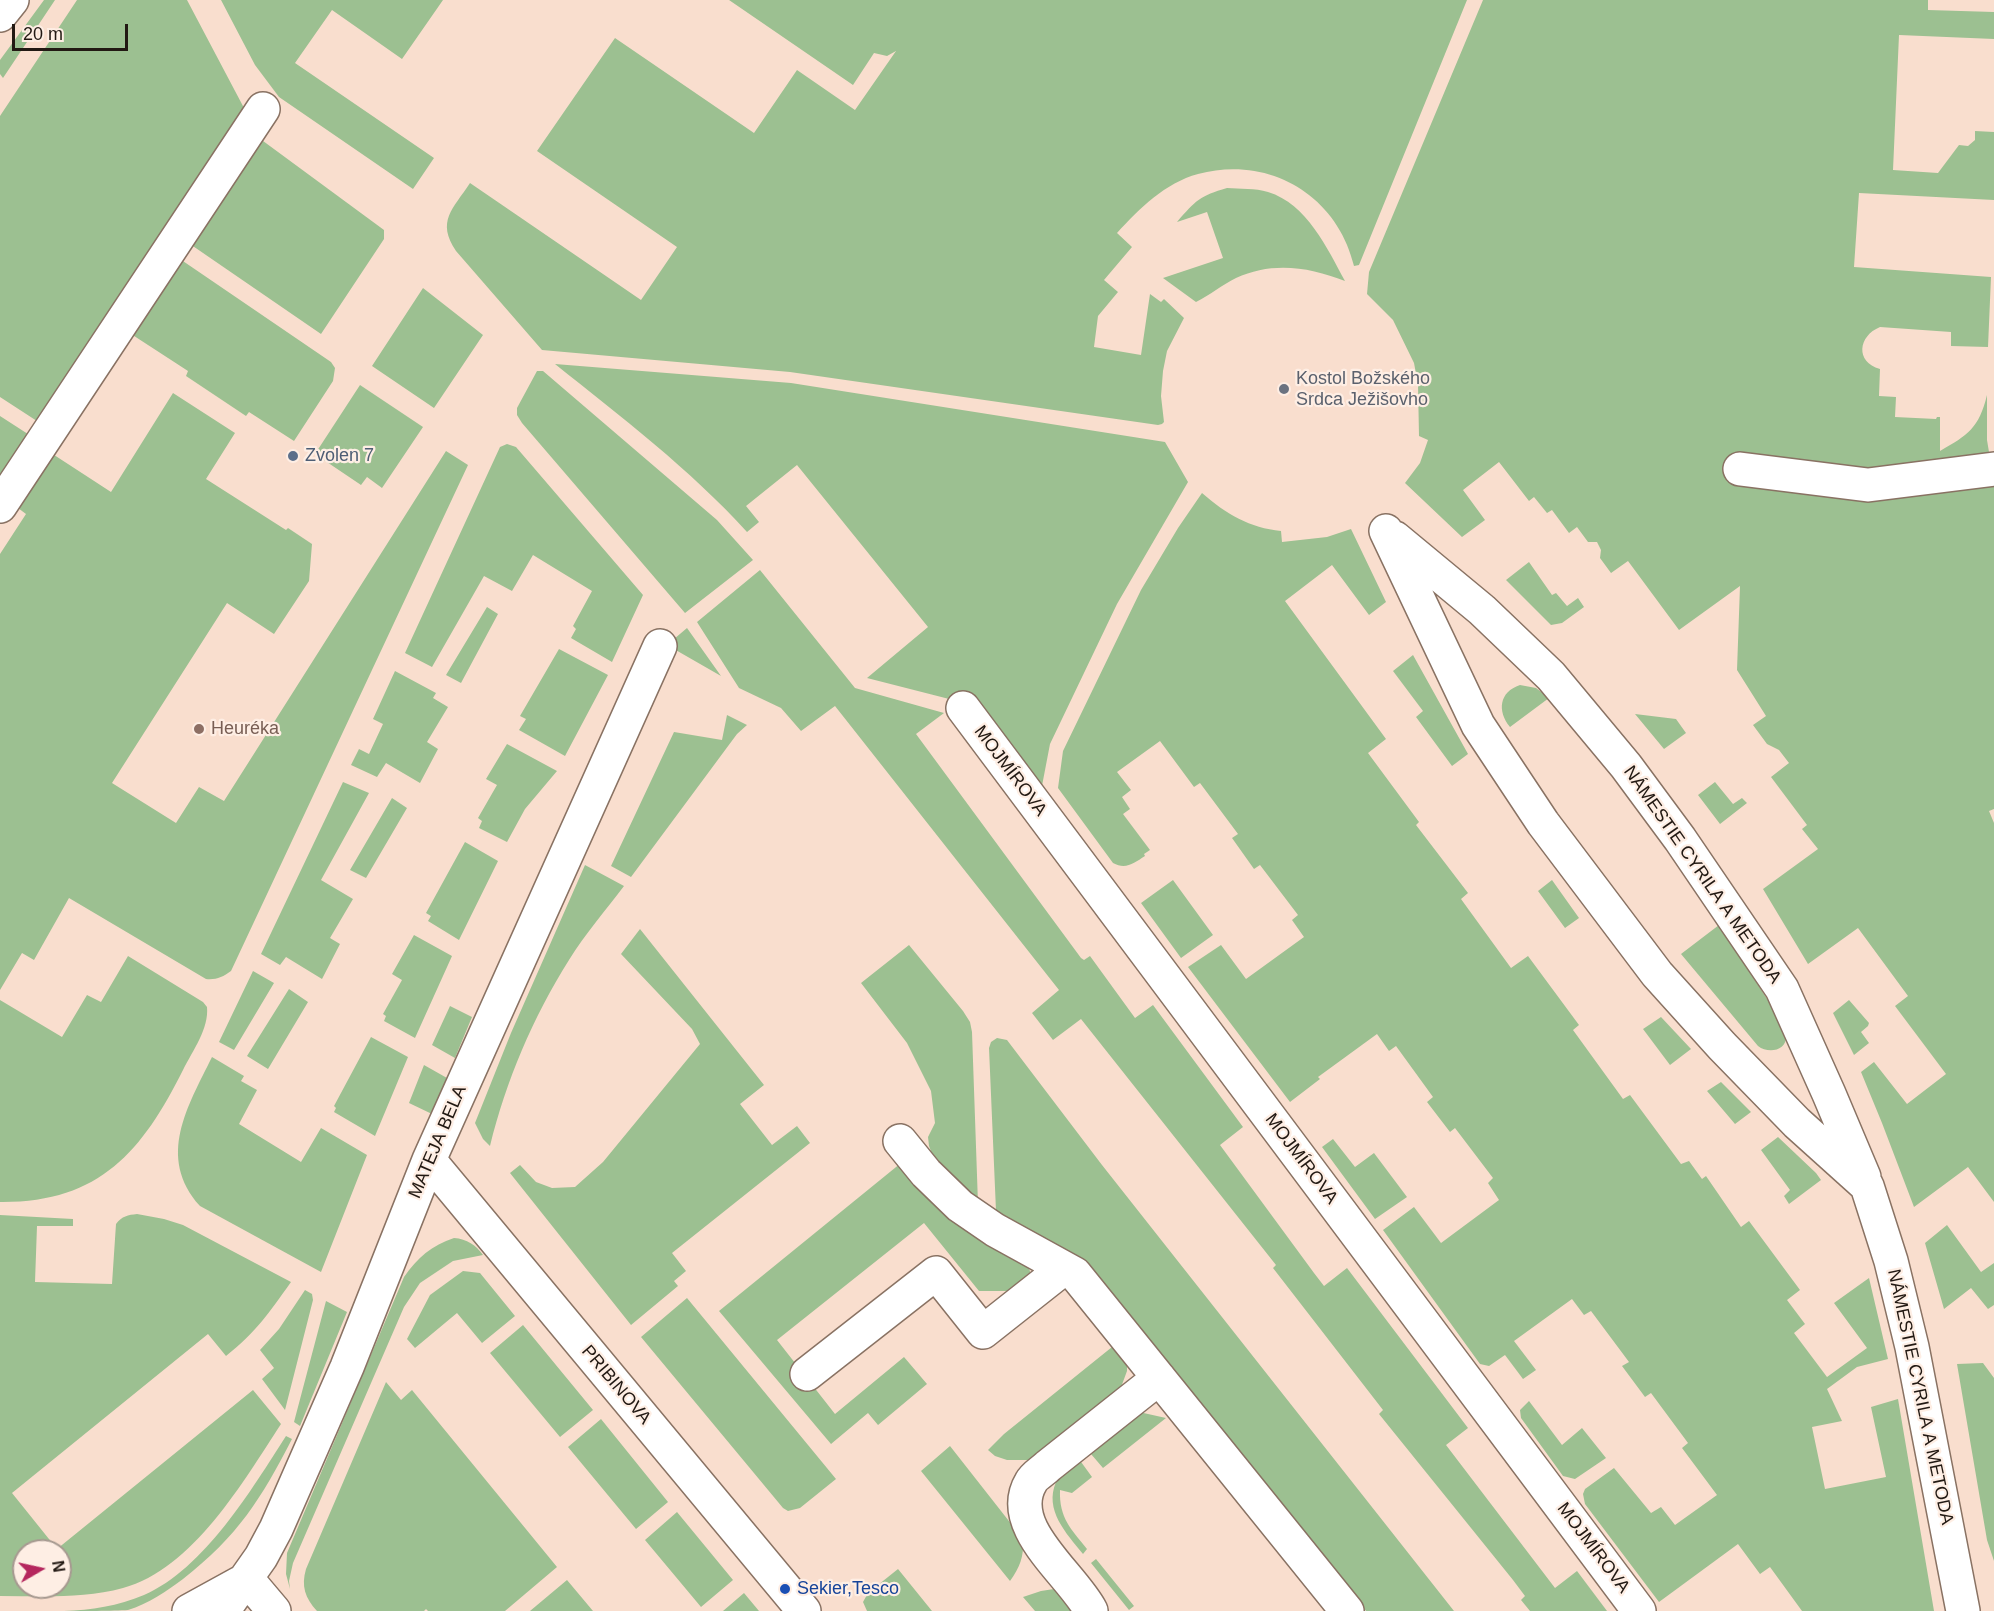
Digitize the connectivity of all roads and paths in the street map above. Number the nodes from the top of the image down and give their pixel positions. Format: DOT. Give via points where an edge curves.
graph roads {
  1 [pos="12,0"];
  2 [pos="0,15"];
  3 [pos="263,109"];
  4 [pos="1740,469"];
  5 [pos="1994,469"];
  6 [pos="0,506"];
  7 [pos="660,646"];
  8 [pos="963,708"];
  9 [pos="900,1141"];
  10 [pos="429,1160"];
  11 [pos="1867,1186"];
  12 [pos="1064,1268"];
  13 [pos="807,1374"];
  14 [pos="1159,1378"];
  15 [pos="247,1579"];
  16 [pos="189,1611"];
  17 [pos="223,1611"];
  18 [pos="274,1611"];
  19 [pos="804,1611"];
  20 [pos="1091,1611"];
  21 [pos="1347,1611"];
  22 [pos="1639,1611"];
  23 [pos="1963,1611"];
  1 -- 2 [label="street"];
  3 -- 6 [label="street"];
  4 -- 5 [label="street" via="1868,485"];
  7 -- 10 [label="street, MATEJA BELA"];
  8 -- 22 [label="street, MOJMÍROVA"];
  9 -- 12 [label="street" via="960,1206"];
  10 -- 15 [label="street, MATEJA BELA" via="347,1366 276,1528"];
  10 -- 19 [label="street, PRIBINOVA"];
  11 -- 11 [label="street, NÁMESTIE CYRILA A METODA" via="1797,1123 1657,974 1543,823 1478,725 1386,531 1482,610 1551,676 1680,839 1782,989"];
  11 -- 23 [label="street, NÁMESTIE CYRILA A METODA" via="1892,1261 1912,1347"];
  12 -- 13 [label="street" via="982,1332 936,1273"];
  12 -- 14 [label="street" via="1075,1274"];
  14 -- 20 [label="street" via="1048,1466 1031,1482 1025,1500 1026,1518 1034,1536"];
  14 -- 21 [label="street"];
  15 -- 16 [label="street, MATEJA BELA"];
  15 -- 17 [label="street"];
  15 -- 18 [label="street"];
}
